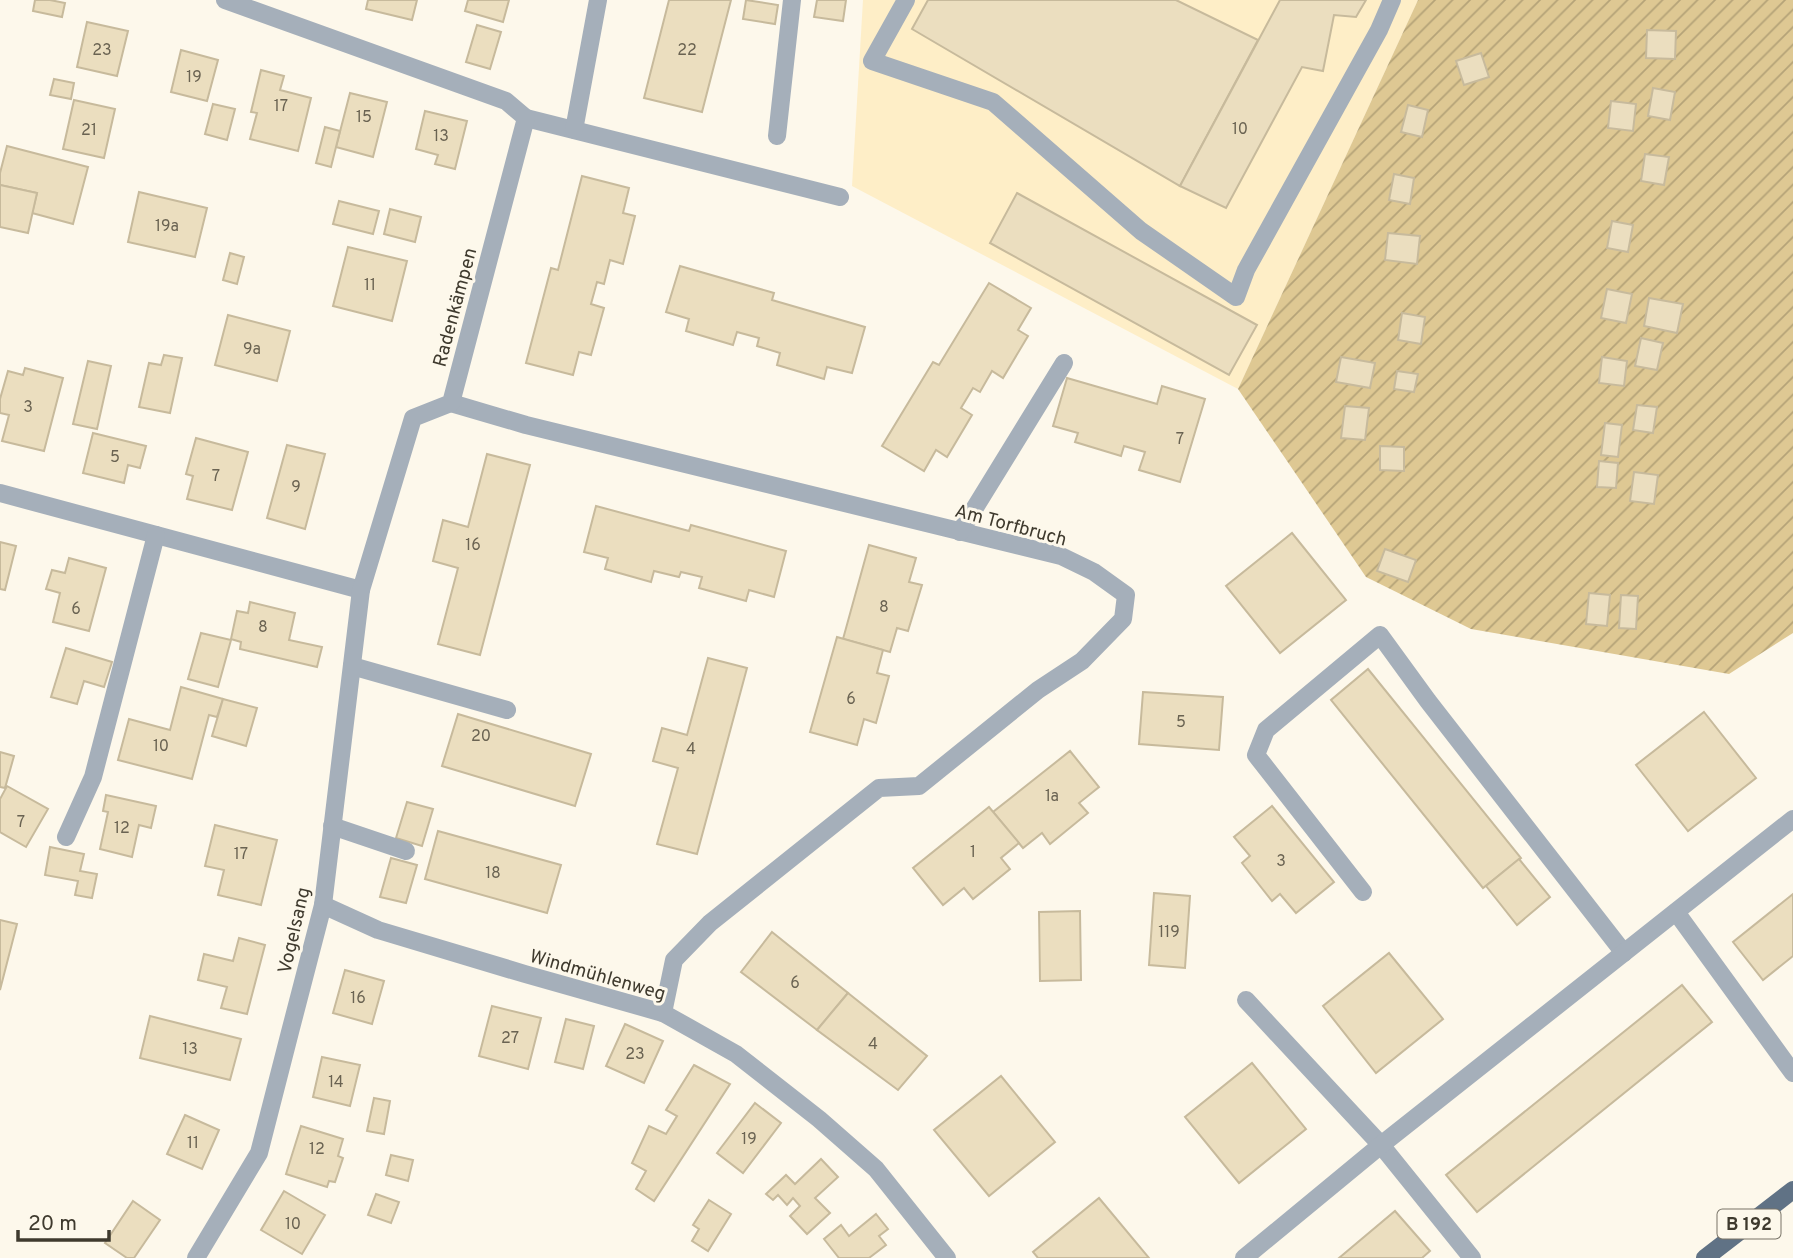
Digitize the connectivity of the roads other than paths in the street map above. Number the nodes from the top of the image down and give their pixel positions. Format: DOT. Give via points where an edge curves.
graph roads {
  1 [pos="225,0"];
  2 [pos="598,0"];
  3 [pos="792,0"];
  4 [pos="906,0"];
  5 [pos="1392,0"];
  6 [pos="526,118"];
  7 [pos="573,130"];
  8 [pos="777,136"];
  9 [pos="839,197"];
  10 [pos="1064,363"];
  11 [pos="451,403"];
  12 [pos="0,493"];
  13 [pos="960,532"];
  14 [pos="156,535"];
  15 [pos="361,590"];
  16 [pos="352,666"];
  17 [pos="507,710"];
  18 [pos="1793,819"];
  19 [pos="332,826"];
  20 [pos="66,837"];
  21 [pos="406,851"];
  22 [pos="1363,892"];
  23 [pos="323,905"];
  24 [pos="1676,912"];
  25 [pos="1624,953"];
  26 [pos="1246,1000"];
  27 [pos="663,1013"];
  28 [pos="1793,1073"];
  29 [pos="1381,1145"];
  30 [pos="1793,1190"];
  31 [pos="196,1258"];
  32 [pos="947,1258"];
  33 [pos="1244,1258"];
  34 [pos="1472,1258"];
  35 [pos="1705,1258"];
  1 -- 6 [label="street" via="506,101"];
  2 -- 7 [label="street"];
  3 -- 8 [label="street"];
  4 -- 5 [label="street" via="872,61 993,102 1141,231 1236,298 1246,270"];
  6 -- 7 [label="street"];
  6 -- 11 [label="street, Radenkämpen"];
  7 -- 9 [label="street"];
  10 -- 13 [label="street"];
  11 -- 13 [label="street, Am Torfbruch"];
  11 -- 15 [label="street" via="413,418"];
  12 -- 14 [label="street"];
  13 -- 27 [label="street, Am Torfbruch" via="1061,556 1094,572 1126,595 1123,619 1082,661 1038,690 919,786 878,788 710,923 674,960"];
  14 -- 15 [label="street"];
  14 -- 20 [label="street" via="93,777"];
  15 -- 16 [label="street, Vogelsang"];
  16 -- 17 [label="street"];
  16 -- 19 [label="street, Vogelsang"];
  18 -- 24 [label="street"];
  19 -- 21 [label="street"];
  19 -- 23 [label="street, Vogelsang"];
  22 -- 25 [label="street" via="1256,755 1266,730 1380,635"];
  23 -- 27 [label="street, Windmühlenweg" via="378,930"];
  23 -- 31 [label="street, Vogelsang" via="259,1153"];
  24 -- 25 [label="street"];
  24 -- 28 [label="street"];
  25 -- 29 [label="street"];
  26 -- 29 [label="street"];
  27 -- 32 [label="street, Windmühlenweg" via="736,1054 819,1119 876,1170"];
  29 -- 33 [label="street"];
  29 -- 34 [label="street"];
  30 -- 35 [label="main road, B 192"];
}
